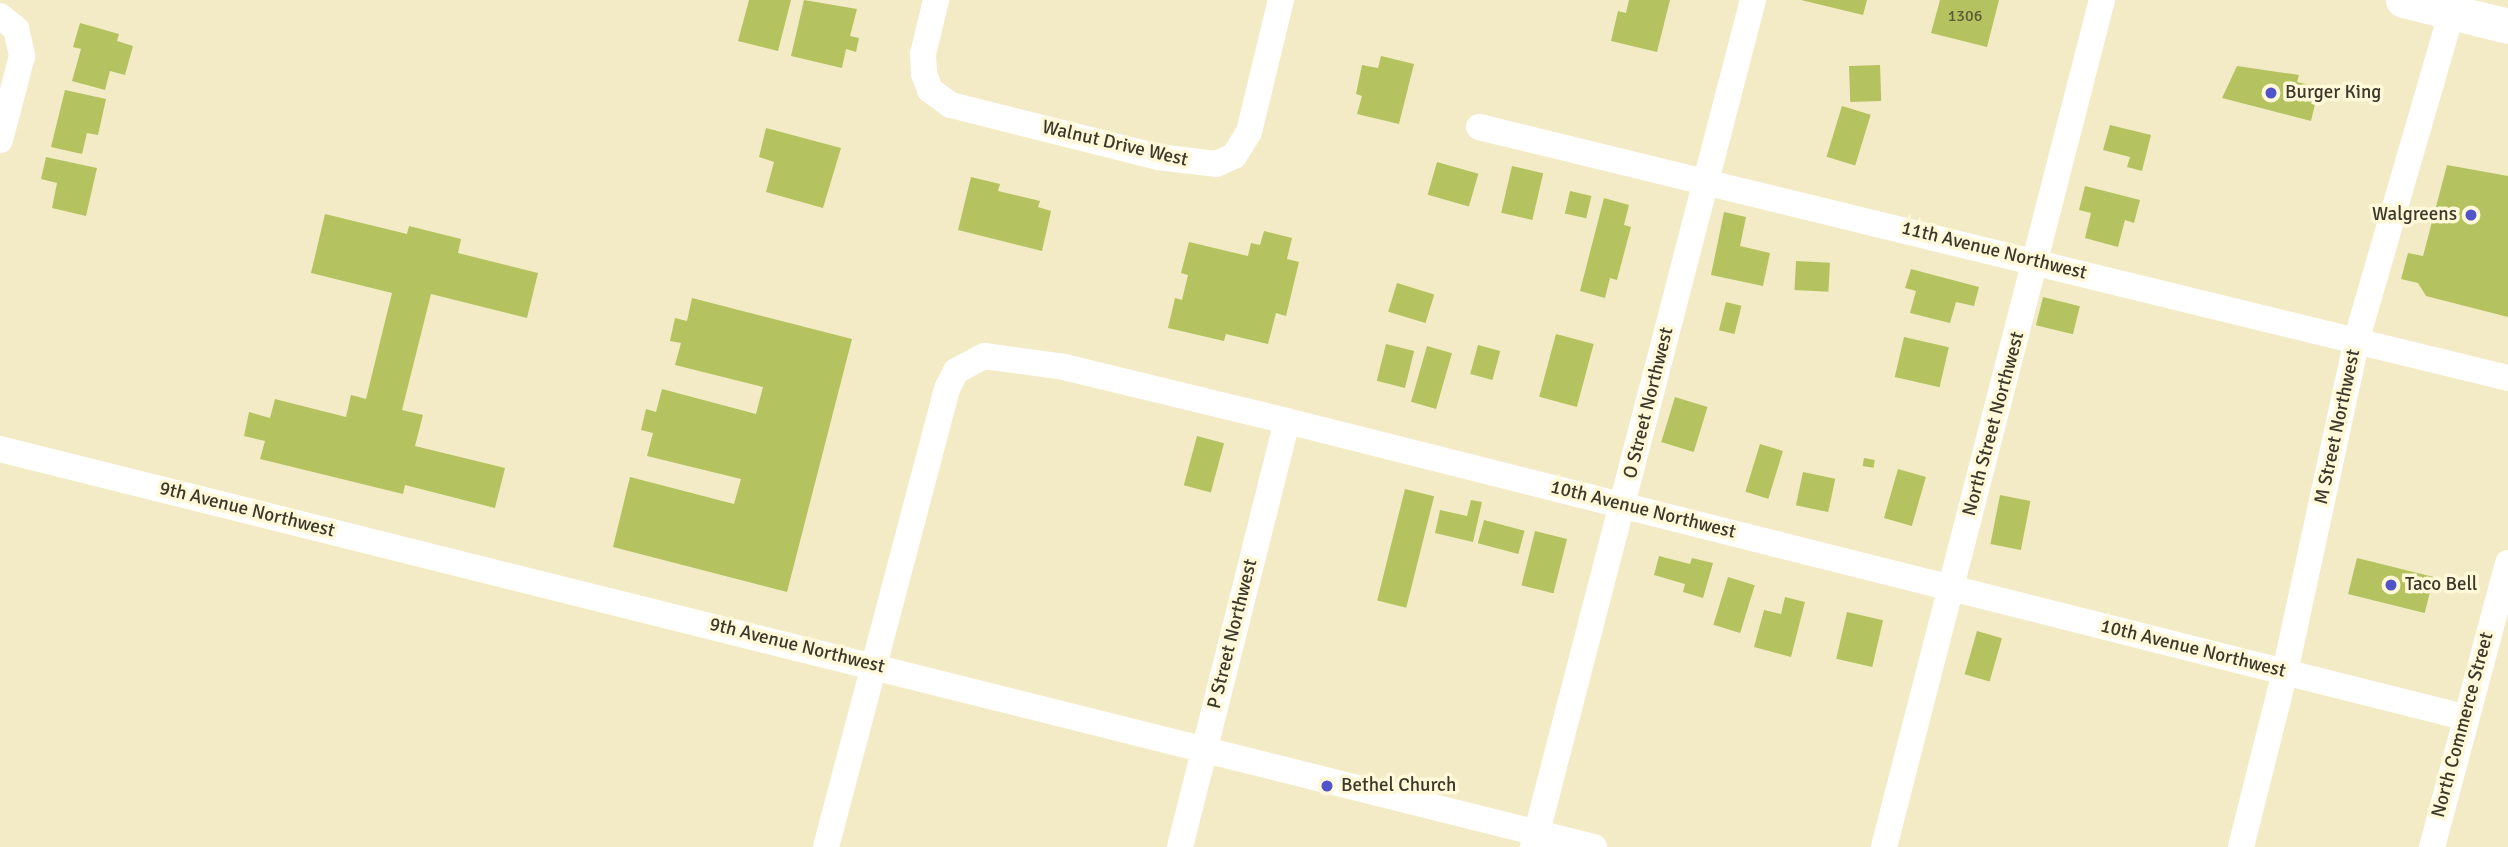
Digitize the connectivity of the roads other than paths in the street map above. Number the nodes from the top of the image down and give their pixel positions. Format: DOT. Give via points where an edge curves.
graph roads {
  1 [pos="936,0"];
  2 [pos="1281,0"];
  3 [pos="1753,0"];
  4 [pos="2102,0"];
  5 [pos="2403,0"];
  6 [pos="2452,12"];
  7 [pos="0,16"];
  8 [pos="2508,26"];
  9 [pos="1479,127"];
  10 [pos="0,140"];
  11 [pos="1706,180"];
  12 [pos="2036,262"];
  13 [pos="2357,338"];
  14 [pos="2508,378"];
  15 [pos="1287,421"];
  16 [pos="0,449"];
  17 [pos="1623,505"];
  18 [pos="2508,563"];
  19 [pos="1950,587"];
  20 [pos="872,665"];
  21 [pos="2285,672"];
  22 [pos="2465,717"];
  23 [pos="1205,749"];
  24 [pos="1535,840"];
  25 [pos="826,847"];
  26 [pos="1180,847"];
  27 [pos="1594,847"];
  28 [pos="1884,847"];
  29 [pos="2241,847"];
  30 [pos="2432,847"];
  1 -- 2 [label="street, Walnut Drive West" via="923,54 924,74 930,90 951,105 1158,157 1216,164 1234,156 1249,132"];
  3 -- 11 [label="street, O Street Northwest"];
  4 -- 12 [label="street, North Street Northwest"];
  5 -- 6 [label="main road"];
  6 -- 8 [label="main road"];
  6 -- 13 [label="street, M Street Northwest"];
  7 -- 10 [label="street" via="16,29 22,56"];
  9 -- 11 [label="street, 11th Avenue Northwest"];
  11 -- 12 [label="street, 11th Avenue Northwest"];
  11 -- 17 [label="street, O Street Northwest"];
  12 -- 13 [label="street, 11th Avenue Northwest"];
  12 -- 19 [label="street, North Street Northwest"];
  13 -- 14 [label="street, 11th Avenue Northwest"];
  13 -- 21 [label="street, M Street Northwest"];
  15 -- 17 [label="street, 10th Avenue Northwest"];
  15 -- 20 [label="street, 10th Avenue Northwest" via="1064,367 984,356 956,371 947,389"];
  15 -- 23 [label="street, P Street Northwest"];
  16 -- 20 [label="street, 9th Avenue Northwest"];
  17 -- 19 [label="street, 10th Avenue Northwest"];
  17 -- 24 [label="street, O Street Northwest"];
  18 -- 22 [label="street, North Commerce Street"];
  19 -- 21 [label="street, 10th Avenue Northwest"];
  19 -- 28 [label="street, North Street Northwest"];
  20 -- 23 [label="street, 9th Avenue Northwest"];
  20 -- 25 [label="street, 10th Avenue Northwest"];
  21 -- 22 [label="street, 10th Avenue Northwest"];
  21 -- 29 [label="street, M Street Northwest"];
  22 -- 30 [label="street, North Commerce Street"];
  23 -- 24 [label="street, 9th Avenue Northwest"];
  23 -- 26 [label="street, P Street Northwest"];
  24 -- 27 [label="street, 9th Avenue Northwest"];
}
